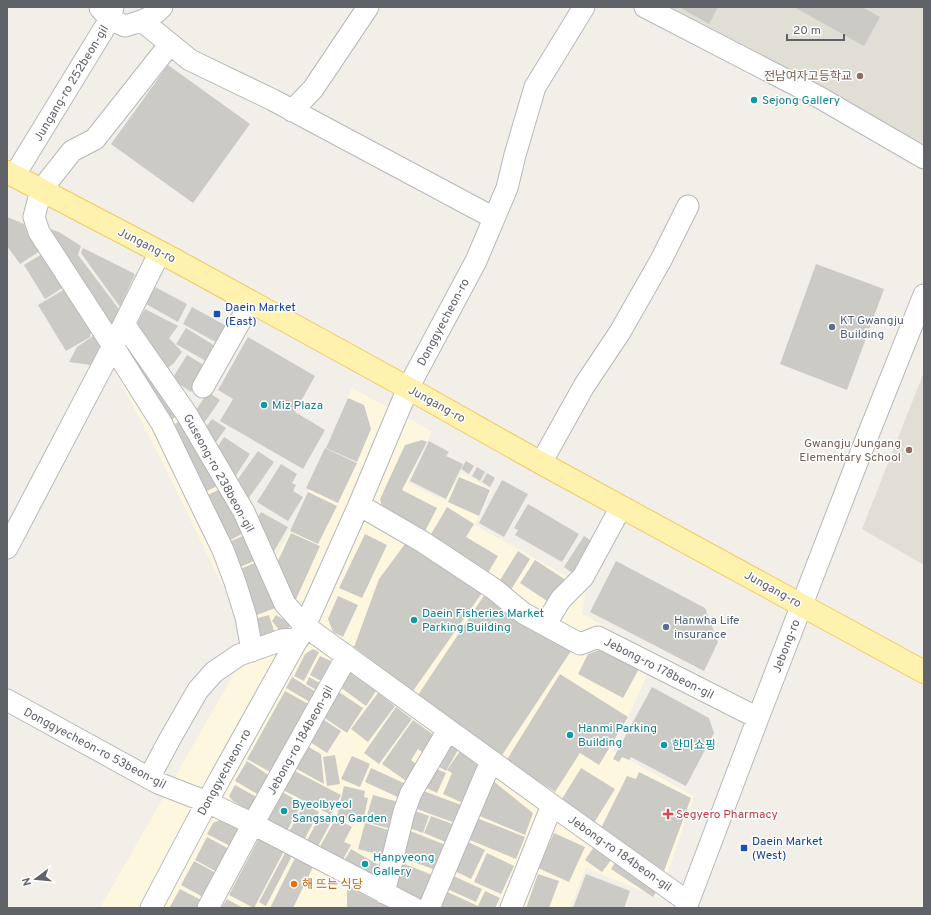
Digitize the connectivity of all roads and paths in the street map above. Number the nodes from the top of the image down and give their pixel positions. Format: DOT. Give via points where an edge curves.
graph roads {
  1 [pos="162,7"];
  2 [pos="368,7"];
  3 [pos="584,7"];
  4 [pos="645,7"];
  5 [pos="108,11"];
  6 [pos="142,21"];
  7 [pos="170,44"];
  8 [pos="292,111"];
  9 [pos="924,158"];
  10 [pos="10,174"];
  11 [pos="41,190"];
  12 [pos="688,206"];
  13 [pos="494,218"];
  14 [pos="160,252"];
  15 [pos="924,295"];
  16 [pos="251,302"];
  17 [pos="124,324"];
  18 [pos="113,346"];
  19 [pos="203,386"];
  20 [pos="408,388"];
  21 [pos="541,463"];
  22 [pos="359,505"];
  23 [pos="621,507"];
  24 [pos="7,548"];
  25 [pos="802,605"];
  26 [pos="545,625"];
  27 [pos="302,632"];
  28 [pos="252,651"];
  29 [pos="347,656"];
  30 [pos="924,672"];
  31 [pos="7,700"];
  32 [pos="758,718"];
  33 [pos="448,730"];
  34 [pos="491,761"];
  35 [pos="149,778"];
  36 [pos="207,802"];
  37 [pos="552,805"];
  38 [pos="253,824"];
  39 [pos="384,893"];
  40 [pos="687,905"];
  41 [pos="151,908"];
  42 [pos="208,908"];
  43 [pos="414,908"];
  44 [pos="429,908"];
  45 [pos="511,908"];
  1 -- 6 [label="street, Jungang-ro 252beon-gil" via="156,14"];
  2 -- 8 [label="street" via="313,89"];
  3 -- 13 [label="street, Donggyecheon-ro" via="534,88 507,188"];
  4 -- 9 [label="street" via="817,96"];
  5 -- 6 [label="street, Jungang-ro 252beon-gil" via="125,26"];
  5 -- 10 [label="street, Jungang-ro 252beon-gil"];
  6 -- 7 [label="street"];
  7 -- 8 [label="street" via="190,60"];
  7 -- 11 [label="street" via="95,139 72,151"];
  8 -- 13 [label="street"];
  10 -- 11 [label="main road, Jungang-ro"];
  11 -- 14 [label="main road, Jungang-ro"];
  11 -- 18 [label="street" via="34,217 39,232"];
  12 -- 21 [label="street" via="620,332 584,386"];
  13 -- 20 [label="street, Donggyecheon-ro" via="476,261"];
  14 -- 16 [label="main road, Jungang-ro"];
  14 -- 17 [label="street"];
  15 -- 25 [label="street, Jebong-ro"];
  16 -- 19 [label="street"];
  16 -- 20 [label="main road, Jungang-ro"];
  17 -- 18 [label="street"];
  17 -- 27 [label="street, Guseong-ro 238beon-gil" via="186,413 244,512 285,604"];
  18 -- 24 [label="street"];
  18 -- 28 [label="street" via="162,424 223,550 246,617"];
  20 -- 21 [label="main road, Jungang-ro"];
  20 -- 22 [label="street, Donggyecheon-ro"];
  21 -- 23 [label="main road, Jungang-ro"];
  22 -- 26 [label="street, Jebong-ro 178beon-gil" via="423,542 494,589 523,613"];
  22 -- 27 [label="street, Donggyecheon-ro"];
  23 -- 25 [label="main road, Jungang-ro"];
  23 -- 26 [label="street" via="583,577 560,599"];
  25 -- 30 [label="main road, Jungang-ro"];
  25 -- 32 [label="street, Jebong-ro"];
  26 -- 32 [label="street, Jebong-ro 178beon-gil" via="580,644 598,637"];
  27 -- 28 [label="street"];
  27 -- 29 [label="street, Jebong-ro 184beon-gil"];
  27 -- 36 [label="street, Donggyecheon-ro"];
  28 -- 35 [label="street" via="239,655 214,672 198,690"];
  29 -- 33 [label="street, Jebong-ro 184beon-gil"];
  29 -- 38 [label="street, Jebong-ro 184beon-gil"];
  31 -- 35 [label="street, Donggyecheon-ro 53beon-gil"];
  32 -- 40 [label="street, Jebong-ro"];
  33 -- 34 [label="street, Jebong-ro 184beon-gil"];
  33 -- 39 [label="street" via="411,793"];
  34 -- 37 [label="street, Jebong-ro 184beon-gil"];
  34 -- 44 [label="street"];
  35 -- 36 [label="street, Donggyecheon-ro 53beon-gil"];
  36 -- 38 [label="street, Donggyecheon-ro 53beon-gil"];
  36 -- 41 [label="street, Donggyecheon-ro"];
  37 -- 40 [label="street, Jebong-ro 184beon-gil"];
  37 -- 45 [label="street"];
  38 -- 39 [label="street, Donggyecheon-ro 53beon-gil"];
  38 -- 42 [label="street, Jebong-ro 184beon-gil"];
  39 -- 43 [label="street, Donggyecheon-ro 53beon-gil"];
}
